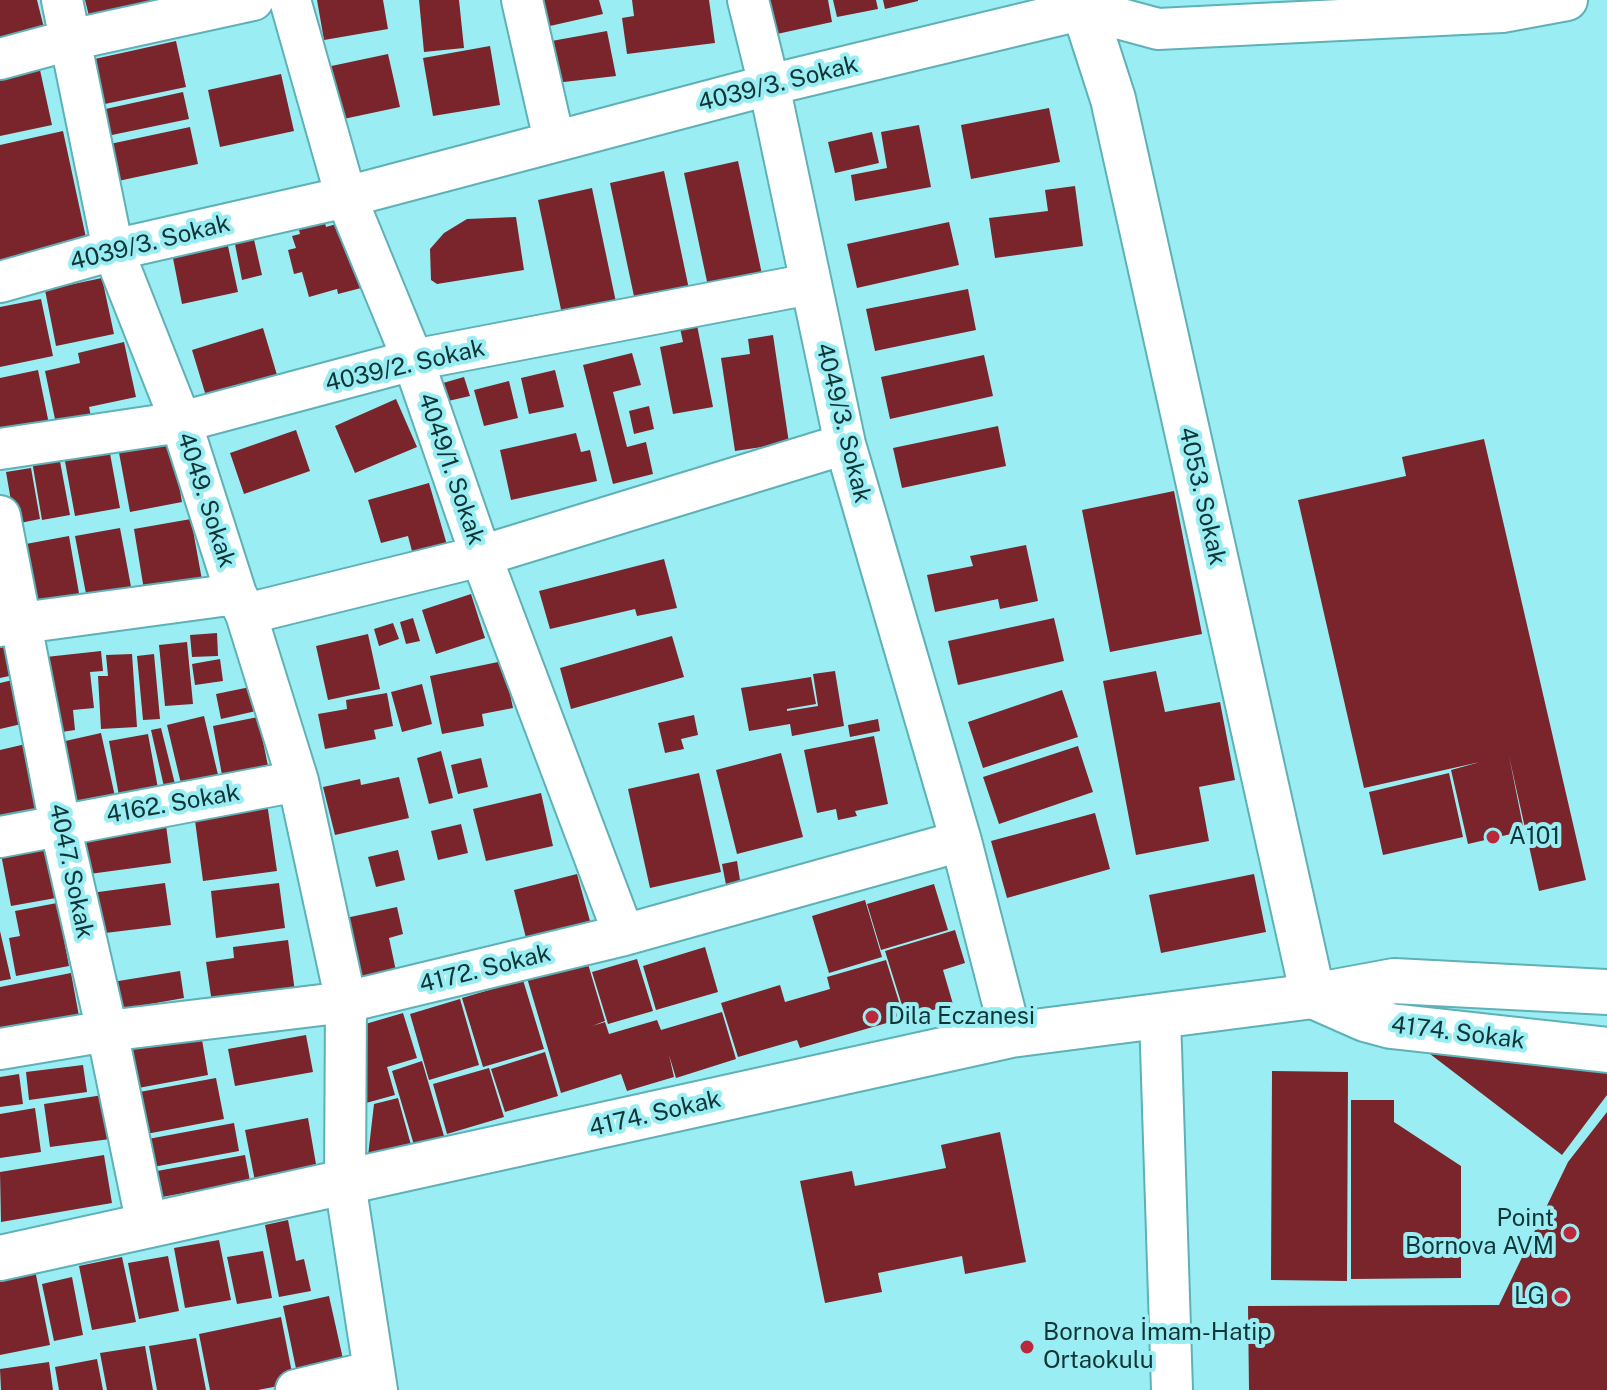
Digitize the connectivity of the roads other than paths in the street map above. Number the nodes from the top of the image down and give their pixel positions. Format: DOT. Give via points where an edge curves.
graph roads {
  1 [pos="62,0"];
  2 [pos="253,0"];
  3 [pos="290,0"];
  4 [pos="522,0"];
  5 [pos="748,0"];
  6 [pos="1567,0"];
  7 [pos="1082,5"];
  8 [pos="70,40"];
  9 [pos="0,59"];
  10 [pos="769,85"];
  11 [pos="554,140"];
  12 [pos="346,197"];
  13 [pos="113,250"];
  14 [pos="0,282"];
  15 [pos="810,284"];
  16 [pos="413,360"];
  17 [pos="181,422"];
  18 [pos="845,444"];
  19 [pos="0,449"];
  20 [pos="0,516"];
  21 [pos="481,556"];
  22 [pos="241,604"];
  23 [pos="10,624"];
  24 [pos="298,781"];
  25 [pos="60,825"];
  26 [pos="0,837"];
  27 [pos="961,841"];
  28 [pos="624,935"];
  29 [pos="1607,992"];
  30 [pos="1313,996"];
  31 [pos="346,1002"];
  32 [pos="1160,1016"];
  33 [pos="107,1031"];
  34 [pos="1011,1035"];
  35 [pos="0,1049"];
  36 [pos="1607,1050"];
  37 [pos="345,1183"];
  38 [pos="147,1225"];
  39 [pos="0,1258"];
  40 [pos="376,1381"];
  41 [pos="296,1390"];
  42 [pos="1172,1390"];
  1 -- 8 [label="street, 4049. Sokak"];
  2 -- 8 [label="street"];
  3 -- 12 [label="street, 4049/1. Sokak"];
  4 -- 11 [label="street"];
  5 -- 10 [label="street, 4049/3. Sokak"];
  6 -- 7 [label="street, 4039/3. Sokak" via="1502,12 1158,29"];
  7 -- 10 [label="street, 4039/3. Sokak"];
  7 -- 30 [label="main road, 4053. Sokak" via="1113,99"];
  8 -- 9 [label="street"];
  8 -- 13 [label="street, 4049. Sokak"];
  10 -- 11 [label="street, 4039/3. Sokak"];
  10 -- 15 [label="street, 4049/3. Sokak"];
  11 -- 12 [label="street, 4039/3. Sokak"];
  12 -- 13 [label="street, 4039/3. Sokak"];
  12 -- 16 [label="street, 4049/1. Sokak"];
  13 -- 14 [label="street, 4039/3. Sokak"];
  13 -- 17 [label="street, 4049. Sokak"];
  15 -- 16 [label="street, 4039/2. Sokak"];
  15 -- 18 [label="street, 4049/3. Sokak"];
  16 -- 17 [label="street, 4039/2. Sokak"];
  16 -- 21 [label="street, 4049/1. Sokak"];
  17 -- 19 [label="street, 4039/2. Sokak"];
  17 -- 22 [label="street, 4049. Sokak"];
  18 -- 21 [label="street"];
  18 -- 27 [label="street, 4049/3. Sokak"];
  20 -- 23 [label="street, 4047. Sokak"];
  21 -- 22 [label="street"];
  21 -- 28 [label="street, 4049/1. Sokak"];
  22 -- 23 [label="street"];
  22 -- 24 [label="street, 4049. Sokak"];
  23 -- 25 [label="street, 4047. Sokak"];
  24 -- 25 [label="street, 4162. Sokak"];
  24 -- 31 [label="street, 4049. Sokak"];
  25 -- 26 [label="street, 4162. Sokak"];
  25 -- 33 [label="street, 4047. Sokak"];
  27 -- 28 [label="street, 4172. Sokak"];
  27 -- 34 [label="street, 4049/3. Sokak"];
  28 -- 31 [label="street, 4172. Sokak"];
  29 -- 30 [label="main road, 4174. Sokak" via="1394,981"];
  30 -- 32 [label="main road, 4174. Sokak"];
  30 -- 36 [label="main road, 4174. Sokak" via="1391,1026"];
  31 -- 33 [label="street, 4172. Sokak"];
  31 -- 37 [label="street, 4049. Sokak"];
  32 -- 34 [label="main road, 4174. Sokak"];
  32 -- 42 [label="street"];
  33 -- 35 [label="street, 4172. Sokak"];
  33 -- 38 [label="street, 4047. Sokak"];
  34 -- 37 [label="main road, 4174. Sokak"];
  37 -- 38 [label="main road, 4174. Sokak"];
  37 -- 40 [label="street, 4049. Sokak"];
  38 -- 39 [label="main road, 4174. Sokak"];
  40 -- 41 [label="street"];
}
